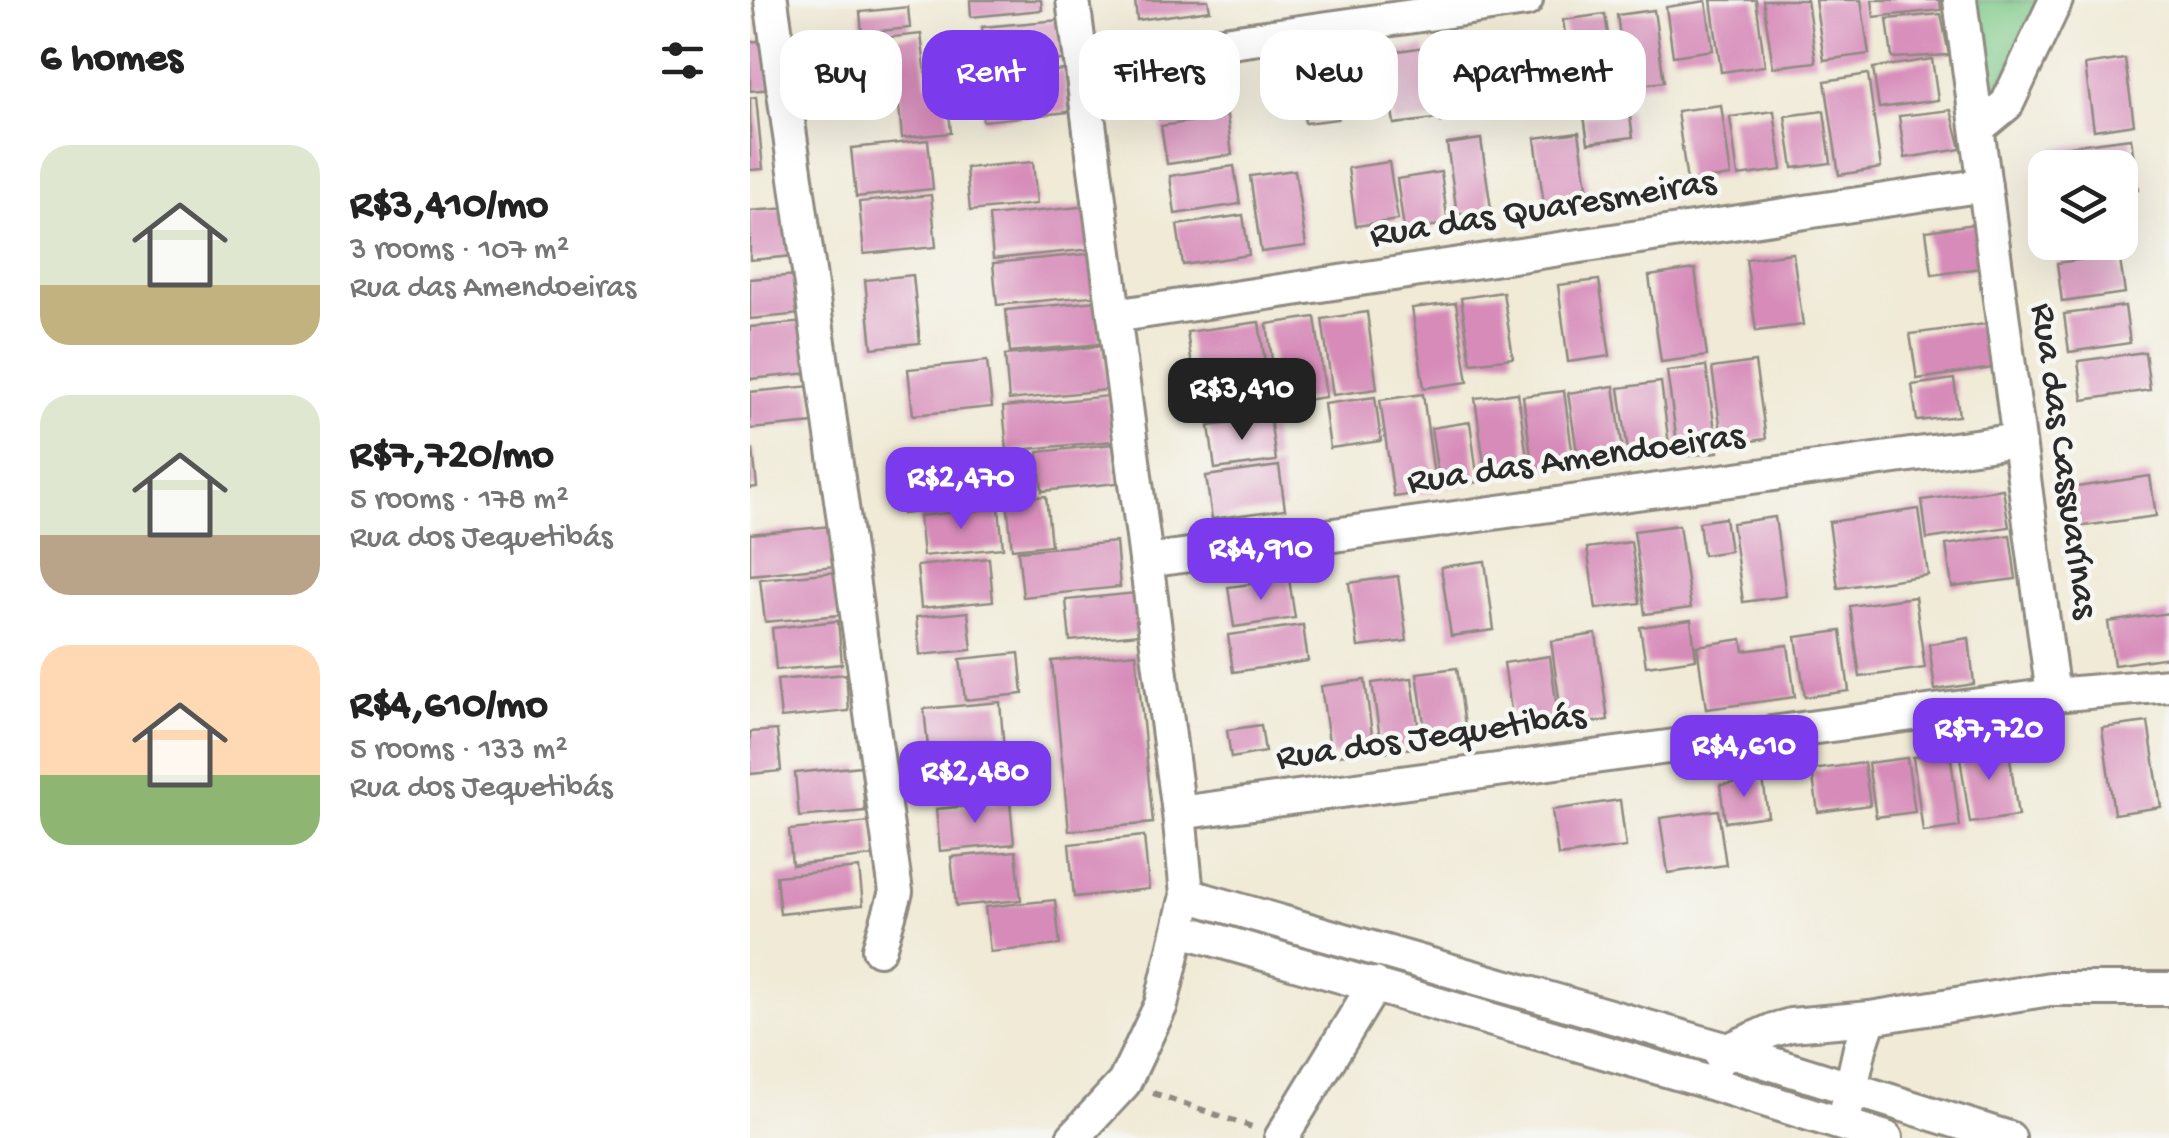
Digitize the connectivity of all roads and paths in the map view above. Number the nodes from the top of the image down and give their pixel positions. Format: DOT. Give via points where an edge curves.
graph roads {
  1 [pos="770,0"];
  2 [pos="1073,0"];
  3 [pos="1526,0"];
  4 [pos="1960,0"];
  5 [pos="2056,0"];
  6 [pos="1079,37"];
  7 [pos="1240,40"];
  8 [pos="1090,120"];
  9 [pos="1978,128"];
  10 [pos="1985,185"];
  11 [pos="1114,316"];
  12 [pos="2018,440"];
  13 [pos="1146,561"];
  14 [pos="2169,684"];
  15 [pos="2053,696"];
  16 [pos="1179,813"];
  17 [pos="1187,895"];
  18 [pos="1181,930"];
  19 [pos="879,949"];
  20 [pos="1375,984"];
  21 [pos="2169,989"];
  22 [pos="1870,1018"];
  23 [pos="1728,1050"];
  24 [pos="1704,1081"];
  25 [pos="1124,1083"];
  26 [pos="1852,1090"];
  27 [pos="1842,1124"];
  28 [pos="1282,1137"];
  29 [pos="1072,1138"];
  30 [pos="1886,1138"];
  31 [pos="2009,1138"];
  1 -- 19 [label="street" via="896,892"];
  2 -- 6 [label="street"];
  3 -- 7 [label="street"];
  4 -- 9 [label="street, Rua das Cassuarínas"];
  5 -- 9 [label="street" via="2008,104"];
  8 -- 11 [label="street"];
  9 -- 10 [label="street, Rua das Cassuarínas"];
  10 -- 11 [label="street, Rua das Quaresmeiras"];
  10 -- 12 [label="street, Rua das Cassuarínas"];
  11 -- 13 [label="street"];
  12 -- 13 [label="street, Rua das Amendoeiras"];
  12 -- 15 [label="street, Rua das Cassuarínas"];
  13 -- 16 [label="street"];
  14 -- 15 [label="street, Rua dos Jequetibás"];
  15 -- 16 [label="street, Rua dos Jequetibás"];
  16 -- 17 [label="street"];
  17 -- 18 [label="street"];
  17 -- 23 [label="street"];
  18 -- 20 [label="street"];
  18 -- 25 [label="street" via="1161,1004"];
  20 -- 24 [label="street"];
  20 -- 28 [label="street"];
  21 -- 22 [label="street" via="2050,989"];
  22 -- 23 [label="street" via="1791,1025"];
  22 -- 26 [label="street"];
  23 -- 24 [label="street"];
  23 -- 26 [label="street"];
  24 -- 27 [label="street"];
  25 -- 28 [label="path"];
  25 -- 29 [label="street"];
  26 -- 27 [label="street"];
  26 -- 31 [label="street"];
  27 -- 30 [label="street"];
}
